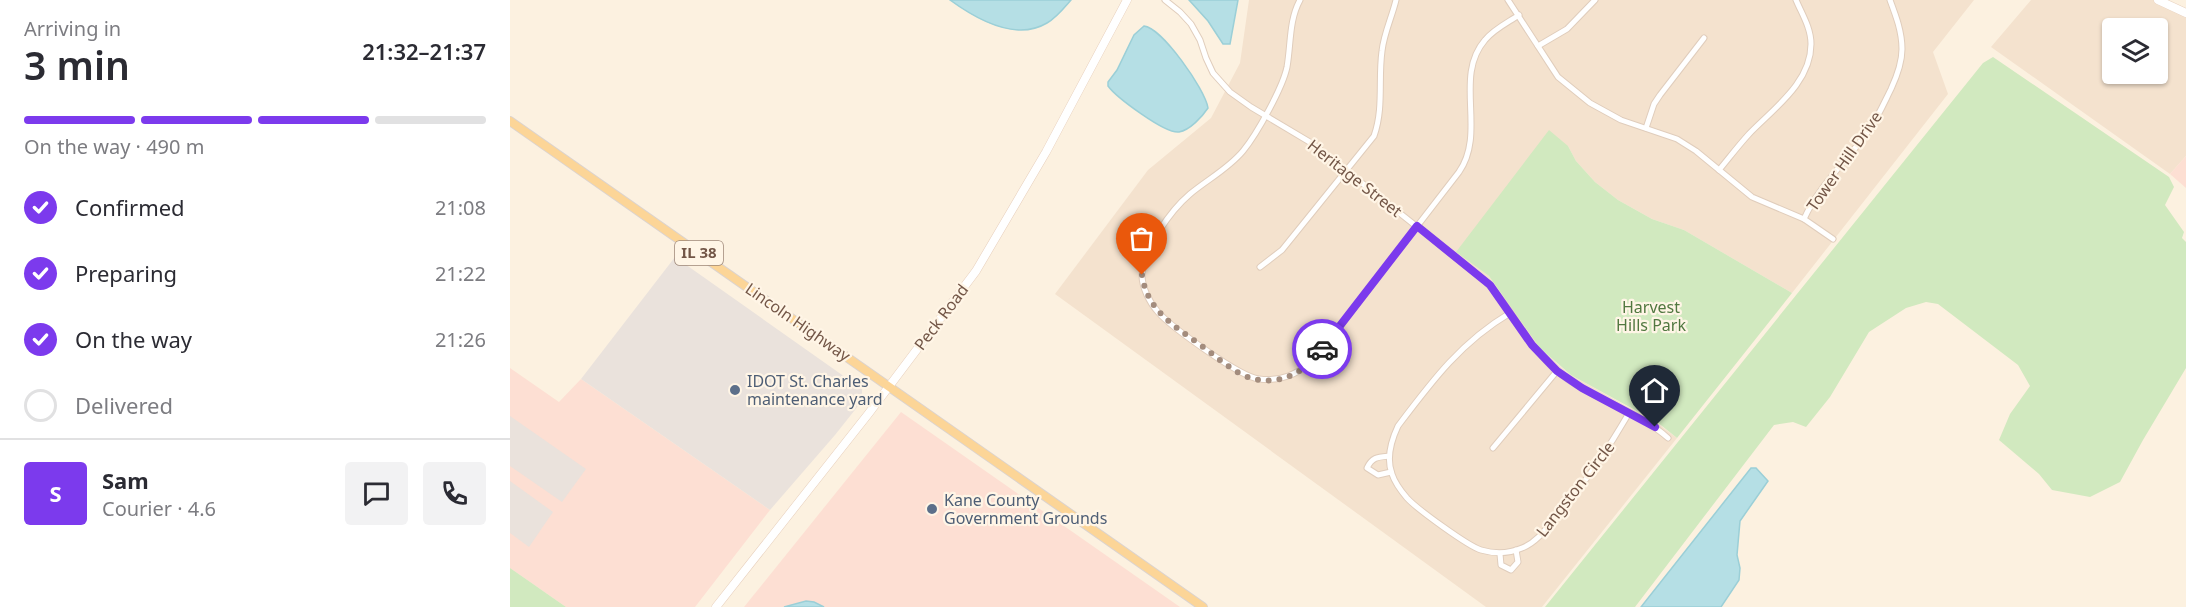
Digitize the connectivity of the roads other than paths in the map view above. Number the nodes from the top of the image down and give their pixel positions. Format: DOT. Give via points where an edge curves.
graph roads {
  1 [pos="1127,0"];
  2 [pos="1165,0"];
  3 [pos="1300,0"];
  4 [pos="1396,0"];
  5 [pos="1508,0"];
  6 [pos="1595,0"];
  7 [pos="1796,0"];
  8 [pos="1890,0"];
  9 [pos="2158,0"];
  10 [pos="2186,13"];
  11 [pos="1519,15"];
  12 [pos="1704,38"];
  13 [pos="1538,46"];
  14 [pos="1265,115"];
  15 [pos="510,121"];
  16 [pos="1646,128"];
  17 [pos="1346,170"];
  18 [pos="1719,170"];
  19 [pos="1804,219"];
  20 [pos="1417,226"];
  21 [pos="1833,239"];
  22 [pos="1260,267"];
  23 [pos="1510,313"];
  24 [pos="1557,371"];
  25 [pos="888,386"];
  26 [pos="1629,413"];
  27 [pos="1668,438"];
  28 [pos="1493,448"];
  29 [pos="1389,456"];
  30 [pos="1391,472"];
  31 [pos="1516,550"];
  32 [pos="1500,554"];
  33 [pos="716,607"];
  34 [pos="1203,607"];
  1 -- 25 [label="street, Peck Road" via="986,254"];
  2 -- 14 [label="street, Heritage Street" via="1191,24 1213,73 1223,85"];
  3 -- 14 [label="street" via="1292,20 1285,75"];
  4 -- 17 [label="street" via="1382,50 1379,122 1374,136"];
  5 -- 11 [label="street"];
  6 -- 13 [label="street" via="1567,28"];
  7 -- 18 [label="street" via="1809,31 1807,66 1780,105"];
  8 -- 19 [label="street, Tower Hill Drive" via="1902,42 1896,78 1870,129 1816,195"];
  9 -- 10 [label="street"];
  11 -- 13 [label="street"];
  11 -- 20 [label="street" via="1488,36 1475,56 1468,156"];
  12 -- 16 [label="street" via="1660,95"];
  13 -- 16 [label="street" via="1558,77 1590,103"];
  14 -- 17 [label="street, Heritage Street"];
  14 -- 20 [label="street" via="1258,131 1230,166 1178,206 1150,245 1145,260 1142,275 1152,305 1193,340 1248,377 1272,380 1300,372 1313,361"];
  15 -- 25 [label="main road, Lincoln Highway / IL 38"];
  16 -- 18 [label="street" via="1677,139"];
  17 -- 20 [label="street, Heritage Street"];
  17 -- 22 [label="street" via="1282,250"];
  18 -- 19 [label="street" via="1752,196"];
  19 -- 21 [label="street"];
  20 -- 23 [label="street, Heritage Street" via="1485,280"];
  23 -- 24 [label="street, Heritage Street" via="1532,345"];
  23 -- 29 [label="street" via="1476,335 1434,378 1398,426"];
  24 -- 26 [label="street, Heritage Street"];
  24 -- 28 [label="street"];
  25 -- 33 [label="street, Peck Road"];
  25 -- 34 [label="main road, Lincoln Highway / IL 38"];
  26 -- 27 [label="street, Heritage Street"];
  26 -- 31 [label="street, Langston Circle" via="1599,463 1558,515 1536,540"];
  29 -- 30 [label="street"];
  29 -- 30 [label="street" via="1377,457 1367,468 1378,475"];
  30 -- 32 [label="street" via="1408,499 1435,520 1479,550"];
  31 -- 32 [label="street, Langston Circle"];
  31 -- 32 [label="street" via="1518,562 1511,570 1501,566"];
}
